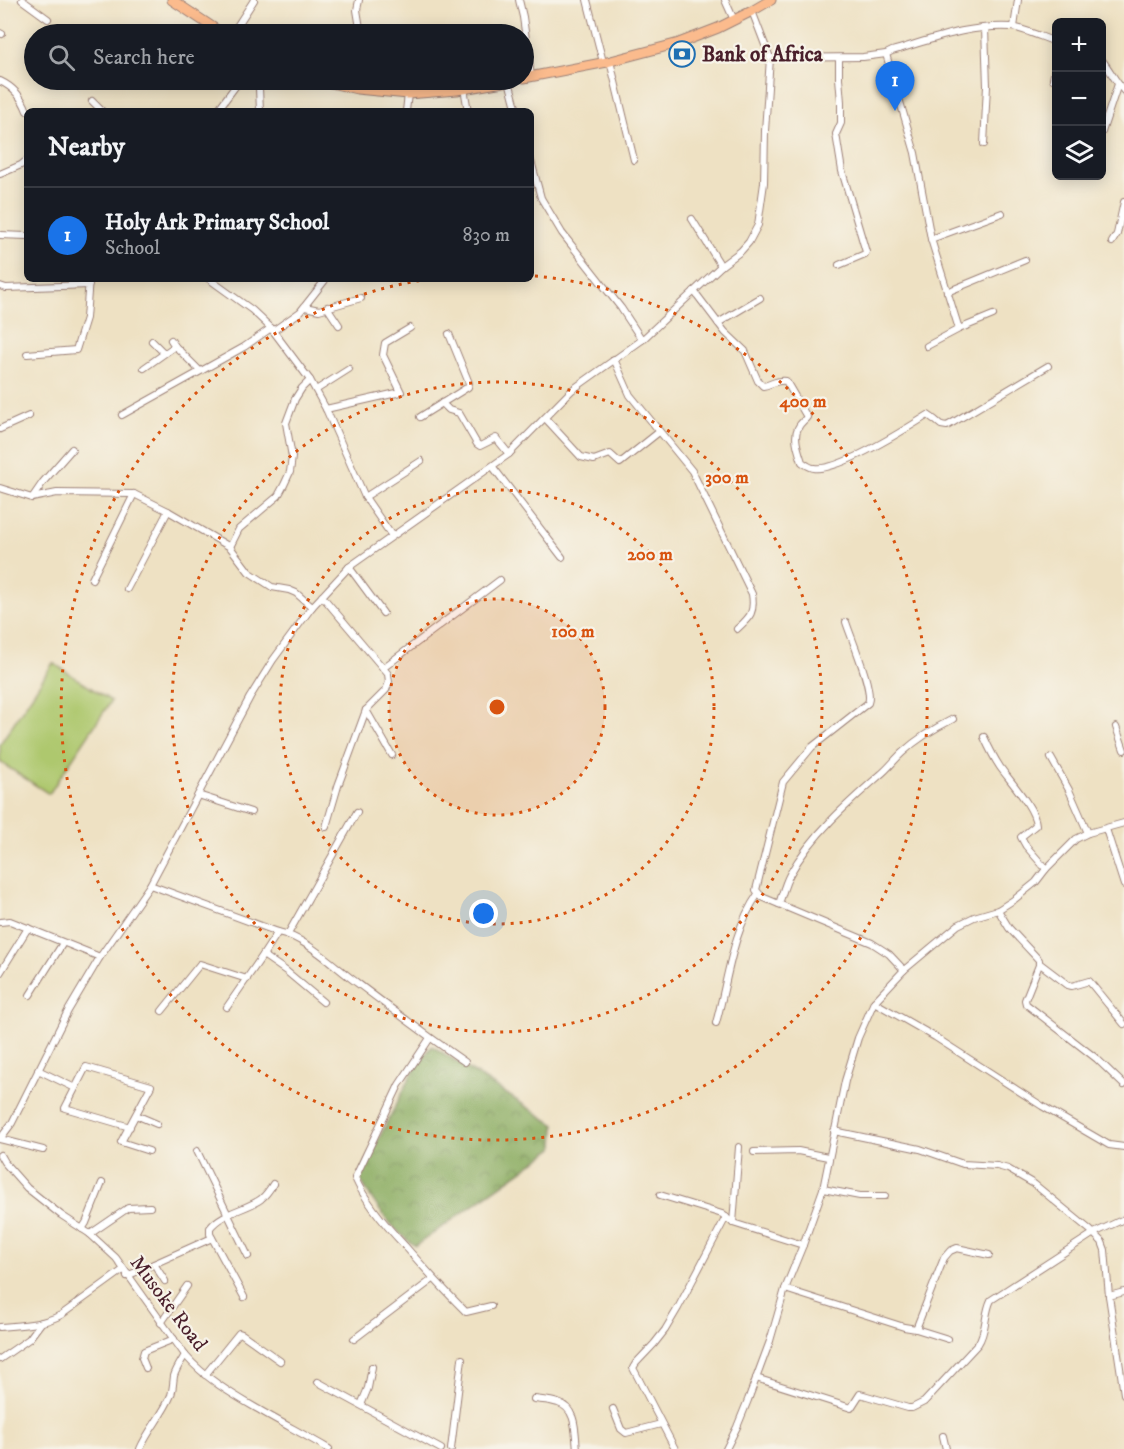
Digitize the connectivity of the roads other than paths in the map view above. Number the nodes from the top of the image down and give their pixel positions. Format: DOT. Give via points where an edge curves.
graph roads {
  1 [pos="22,0"];
  2 [pos="172,0"];
  3 [pos="254,0"];
  4 [pos="359,0"];
  5 [pos="519,0"];
  6 [pos="587,0"];
  7 [pos="725,0"];
  8 [pos="771,0"];
  9 [pos="1018,0"];
  10 [pos="752,11"];
  11 [pos="48,19"];
  12 [pos="734,20"];
  13 [pos="209,24"];
  14 [pos="238,24"];
  15 [pos="359,24"];
  16 [pos="523,24"];
  17 [pos="1014,27"];
  18 [pos="985,28"];
  19 [pos="1052,41"];
  20 [pos="886,54"];
  21 [pos="770,57"];
  22 [pos="839,58"];
  23 [pos="606,62"];
  24 [pos="1106,65"];
  25 [pos="534,76"];
  26 [pos="0,81"];
  27 [pos="1118,84"];
  28 [pos="233,90"];
  29 [pos="257,90"];
  30 [pos="391,90"];
  31 [pos="445,90"];
  32 [pos="464,90"];
  33 [pos="514,90"];
  34 [pos="1124,90"];
  35 [pos="408,94"];
  36 [pos="92,101"];
  37 [pos="26,108"];
  38 [pos="99,108"];
  39 [pos="219,108"];
  40 [pos="260,108"];
  41 [pos="406,108"];
  42 [pos="467,108"];
  43 [pos="517,108"];
  44 [pos="1103,126"];
  45 [pos="984,144"];
  46 [pos="634,160"];
  47 [pos="24,162"];
  48 [pos="534,172"];
  49 [pos="0,174"];
  50 [pos="1124,202"];
  51 [pos="1002,213"];
  52 [pos="692,219"];
  53 [pos="0,236"];
  54 [pos="24,236"];
  55 [pos="931,238"];
  56 [pos="1112,242"];
  57 [pos="1025,260"];
  58 [pos="839,265"];
  59 [pos="721,266"];
  60 [pos="89,282"];
  61 [pos="213,282"];
  62 [pos="324,282"];
  63 [pos="0,286"];
  64 [pos="694,291"];
  65 [pos="947,292"];
  66 [pos="361,298"];
  67 [pos="760,298"];
  68 [pos="305,307"];
  69 [pos="327,308"];
  70 [pos="993,315"];
  71 [pos="718,323"];
  72 [pos="339,326"];
  73 [pos="410,328"];
  74 [pos="272,329"];
  75 [pos="959,329"];
  76 [pos="448,334"];
  77 [pos="642,340"];
  78 [pos="152,341"];
  79 [pos="927,346"];
  80 [pos="164,353"];
  81 [pos="27,354"];
  82 [pos="614,359"];
  83 [pos="1048,366"];
  84 [pos="144,368"];
  85 [pos="349,369"];
  86 [pos="200,371"];
  87 [pos="310,380"];
  88 [pos="316,390"];
  89 [pos="442,403"];
  90 [pos="326,409"];
  91 [pos="122,415"];
  92 [pos="29,416"];
  93 [pos="420,417"];
  94 [pos="545,418"];
  95 [pos="0,429"];
  96 [pos="659,432"];
  97 [pos="72,449"];
  98 [pos="509,454"];
  99 [pos="421,461"];
  100 [pos="493,467"];
  101 [pos="0,488"];
  102 [pos="134,494"];
  103 [pos="32,498"];
  104 [pos="365,498"];
  105 [pos="168,511"];
  106 [pos="392,536"];
  107 [pos="231,547"];
  108 [pos="562,557"];
  109 [pos="349,567"];
  110 [pos="92,579"];
  111 [pos="500,580"];
  112 [pos="127,589"];
  113 [pos="322,596"];
  114 [pos="312,607"];
  115 [pos="383,614"];
  116 [pos="846,622"];
  117 [pos="737,629"];
  118 [pos="383,668"];
  119 [pos="366,710"];
  120 [pos="954,720"];
  121 [pos="1116,727"];
  122 [pos="984,738"];
  123 [pos="1124,750"];
  124 [pos="392,756"];
  125 [pos="1051,758"];
  126 [pos="198,795"];
  127 [pos="251,812"];
  128 [pos="357,812"];
  129 [pos="1124,823"];
  130 [pos="326,827"];
  131 [pos="1106,829"];
  132 [pos="1088,833"];
  133 [pos="1046,869"];
  134 [pos="150,885"];
  135 [pos="1124,885"];
  136 [pos="758,894"];
  137 [pos="779,904"];
  138 [pos="998,910"];
  139 [pos="0,922"];
  140 [pos="28,928"];
  141 [pos="278,932"];
  142 [pos="288,934"];
  143 [pos="63,943"];
  144 [pos="263,955"];
  145 [pos="100,957"];
  146 [pos="1039,963"];
  147 [pos="904,969"];
  148 [pos="0,974"];
  149 [pos="247,979"];
  150 [pos="30,994"];
  151 [pos="323,1002"];
  152 [pos="874,1002"];
  153 [pos="227,1007"];
  154 [pos="162,1011"];
  155 [pos="716,1023"];
  156 [pos="1124,1024"];
  157 [pos="430,1038"];
  158 [pos="465,1062"];
  159 [pos="38,1071"];
  160 [pos="1124,1085"];
  161 [pos="75,1088"];
  162 [pos="136,1115"];
  163 [pos="157,1124"];
  164 [pos="130,1127"];
  165 [pos="834,1131"];
  166 [pos="0,1139"];
  167 [pos="739,1147"];
  168 [pos="1124,1147"];
  169 [pos="43,1150"];
  170 [pos="149,1151"];
  171 [pos="197,1151"];
  172 [pos="754,1152"];
  173 [pos="0,1155"];
  174 [pos="828,1157"];
  175 [pos="102,1183"];
  176 [pos="273,1184"];
  177 [pos="823,1189"];
  178 [pos="660,1195"];
  179 [pos="885,1196"];
  180 [pos="150,1207"];
  181 [pos="229,1215"];
  182 [pos="726,1217"];
  183 [pos="1124,1219"];
  184 [pos="734,1223"];
  185 [pos="82,1229"];
  186 [pos="1094,1233"];
  187 [pos="90,1234"];
  188 [pos="212,1238"];
  189 [pos="803,1245"];
  190 [pos="989,1255"];
  191 [pos="248,1256"];
  192 [pos="154,1264"];
  193 [pos="125,1273"];
  194 [pos="433,1279"];
  195 [pos="165,1281"];
  196 [pos="187,1286"];
  197 [pos="785,1289"];
  198 [pos="1124,1292"];
  199 [pos="1109,1296"];
  200 [pos="244,1297"];
  201 [pos="491,1306"];
  202 [pos="41,1323"];
  203 [pos="161,1323"];
  204 [pos="0,1327"];
  205 [pos="916,1329"];
  206 [pos="354,1338"];
  207 [pos="948,1339"];
  208 [pos="174,1340"];
  209 [pos="185,1355"];
  210 [pos="0,1359"];
  211 [pos="462,1359"];
  212 [pos="280,1360"];
  213 [pos="1121,1363"];
  214 [pos="372,1367"];
  215 [pos="146,1368"];
  216 [pos="205,1375"];
  217 [pos="756,1378"];
  218 [pos="318,1382"];
  219 [pos="1124,1394"];
  220 [pos="534,1399"];
  221 [pos="361,1405"];
  222 [pos="613,1409"];
  223 [pos="662,1424"];
  224 [pos="943,1436"];
  225 [pos="316,1445"];
  226 [pos="140,1449"];
  227 [pos="329,1449"];
  228 [pos="441,1449"];
  229 [pos="451,1449"];
  230 [pos="577,1449"];
  231 [pos="675,1449"];
  232 [pos="726,1449"];
  233 [pos="946,1449"];
  1 -- 11 [label="street"];
  2 -- 13 [label="main road"];
  3 -- 14 [label="street"];
  4 -- 15 [label="street"];
  5 -- 16 [label="street"];
  6 -- 23 [label="street"];
  7 -- 12 [label="street"];
  8 -- 10 [label="main road"];
  9 -- 17 [label="street"];
  10 -- 12 [label="main road"];
  10 -- 21 [label="street"];
  12 -- 23 [label="main road" via="679,43"];
  17 -- 18 [label="street"];
  17 -- 19 [label="street"];
  18 -- 20 [label="street"];
  18 -- 45 [label="street"];
  20 -- 22 [label="street"];
  20 -- 55 [label="street" via="915,153"];
  21 -- 22 [label="street"];
  21 -- 59 [label="street" via="758,225 741,251"];
  22 -- 58 [label="street" via="841,123 836,134 842,171 866,252"];
  23 -- 25 [label="main road"];
  23 -- 46 [label="street"];
  24 -- 27 [label="street"];
  26 -- 37 [label="street" via="10,86"];
  27 -- 34 [label="street"];
  27 -- 44 [label="street"];
  28 -- 39 [label="street"];
  29 -- 40 [label="street"];
  30 -- 35 [label="main road"];
  31 -- 35 [label="main road"];
  32 -- 42 [label="street"];
  33 -- 43 [label="street"];
  35 -- 41 [label="street"];
  36 -- 38 [label="street"];
  47 -- 49 [label="street"];
  48 -- 77 [label="street" via="541,198 562,233"];
  50 -- 56 [label="street"];
  51 -- 55 [label="street"];
  52 -- 59 [label="street"];
  53 -- 54 [label="street"];
  55 -- 65 [label="street"];
  57 -- 65 [label="street"];
  59 -- 64 [label="street"];
  60 -- 63 [label="street"];
  60 -- 81 [label="street" via="86,318 76,350"];
  61 -- 74 [label="street"];
  62 -- 68 [label="street"];
  64 -- 71 [label="street"];
  64 -- 77 [label="street"];
  65 -- 75 [label="street"];
  66 -- 69 [label="street"];
  67 -- 71 [label="street"];
  68 -- 69 [label="street"];
  68 -- 74 [label="street"];
  69 -- 72 [label="street"];
  70 -- 75 [label="street"];
  71 -- 83 [label="street" via="745,351 763,386 782,380 790,387 807,417 798,425 795,435 802,462 813,468 844,463 928,415 941,426 947,426"];
  73 -- 90 [label="street" via="385,343 383,355 401,392"];
  74 -- 86 [label="street"];
  74 -- 87 [label="street"];
  75 -- 79 [label="street"];
  76 -- 89 [label="street" via="469,383"];
  77 -- 82 [label="street"];
  78 -- 80 [label="street"];
  80 -- 84 [label="street"];
  80 -- 86 [label="street" via="173,343"];
  82 -- 94 [label="street" via="572,390"];
  82 -- 96 [label="street" via="630,395"];
  85 -- 88 [label="street"];
  86 -- 91 [label="street"];
  87 -- 88 [label="street"];
  87 -- 107 [label="street" via="295,399 286,423 292,457 284,485 278,496 239,530"];
  88 -- 90 [label="street"];
  89 -- 93 [label="street"];
  89 -- 98 [label="street" via="459,413 477,444 496,438"];
  90 -- 104 [label="street"];
  92 -- 95 [label="street"];
  94 -- 96 [label="street" via="581,457 594,460 610,454 620,463"];
  94 -- 98 [label="street"];
  96 -- 117 [label="street" via="692,471 752,594 754,607"];
  97 -- 103 [label="street"];
  98 -- 100 [label="street"];
  99 -- 104 [label="street"];
  100 -- 106 [label="street"];
  100 -- 108 [label="street"];
  101 -- 103 [label="street"];
  102 -- 103 [label="street" via="57,494"];
  102 -- 105 [label="street"];
  102 -- 110 [label="street"];
  104 -- 106 [label="street"];
  105 -- 107 [label="street"];
  105 -- 112 [label="street"];
  106 -- 109 [label="street"];
  107 -- 114 [label="street" via="249,572 272,587 296,593"];
  109 -- 113 [label="street"];
  109 -- 115 [label="street"];
  111 -- 118 [label="street"];
  113 -- 114 [label="street"];
  113 -- 118 [label="street"];
  114 -- 126 [label="street" via="273,660"];
  116 -- 136 [label="street" via="870,698 812,747 783,782 756,887"];
  118 -- 119 [label="street" via="388,674 386,690"];
  119 -- 124 [label="street"];
  119 -- 130 [label="street"];
  120 -- 137 [label="street" via="929,731 902,752 842,810 789,875"];
  121 -- 123 [label="street"];
  122 -- 133 [label="street" via="1035,819 1036,825 1021,837"];
  125 -- 132 [label="street"];
  126 -- 127 [label="street"];
  126 -- 134 [label="street"];
  128 -- 142 [label="street"];
  129 -- 131 [label="street"];
  131 -- 132 [label="street"];
  131 -- 135 [label="street"];
  132 -- 133 [label="street" via="1076,839"];
  133 -- 138 [label="street" via="1036,882"];
  134 -- 141 [label="street"];
  134 -- 145 [label="street"];
  136 -- 137 [label="street"];
  136 -- 155 [label="street" via="739,928"];
  137 -- 147 [label="street" via="872,943"];
  138 -- 146 [label="street"];
  138 -- 147 [label="street" via="964,921"];
  139 -- 140 [label="street" via="10,921"];
  140 -- 143 [label="street"];
  140 -- 148 [label="street"];
  141 -- 142 [label="street"];
  141 -- 144 [label="street"];
  142 -- 157 [label="street"];
  143 -- 145 [label="street"];
  143 -- 150 [label="street"];
  144 -- 149 [label="street"];
  144 -- 151 [label="street"];
  145 -- 159 [label="street"];
  146 -- 156 [label="street" via="1068,985 1089,981"];
  146 -- 160 [label="street" via="1025,1002"];
  147 -- 152 [label="street"];
  149 -- 153 [label="street"];
  149 -- 154 [label="street" via="200,964"];
  152 -- 165 [label="street" via="858,1038"];
  152 -- 168 [label="street" via="1090,1134 1109,1145"];
  157 -- 158 [label="street"];
  157 -- 194 [label="street" via="399,1086 355,1178 386,1225"];
  159 -- 161 [label="street"];
  159 -- 166 [label="street" via="12,1124"];
  161 -- 162 [label="street" via="86,1067 151,1086"];
  161 -- 164 [label="street" via="65,1108"];
  162 -- 163 [label="street"];
  162 -- 164 [label="street"];
  164 -- 170 [label="street" via="121,1142"];
  165 -- 174 [label="street"];
  165 -- 186 [label="street" via="920,1149 963,1164 1008,1169 1034,1184"];
  166 -- 169 [label="street"];
  167 -- 184 [label="street"];
  171 -- 181 [label="street"];
  172 -- 174 [label="street" via="798,1151"];
  173 -- 185 [label="street, Musoke Road" via="27,1188"];
  174 -- 177 [label="street"];
  175 -- 185 [label="street"];
  176 -- 181 [label="street" via="262,1198"];
  177 -- 179 [label="street"];
  177 -- 189 [label="street"];
  178 -- 182 [label="street"];
  180 -- 187 [label="street" via="128,1208"];
  181 -- 188 [label="street" via="212,1225"];
  181 -- 191 [label="street"];
  182 -- 184 [label="street"];
  182 -- 223 [label="street" via="669,1323 633,1368"];
  183 -- 186 [label="street"];
  184 -- 189 [label="street"];
  185 -- 187 [label="street, Musoke Road"];
  186 -- 199 [label="street" via="1105,1250"];
  186 -- 217 [label="street" via="991,1300 978,1344 924,1402 912,1408 860,1394 851,1407"];
  187 -- 193 [label="street, Musoke Road" via="116,1258"];
  188 -- 192 [label="street"];
  188 -- 200 [label="street"];
  189 -- 197 [label="street"];
  190 -- 205 [label="street" via="957,1248 950,1251"];
  192 -- 193 [label="street"];
  192 -- 195 [label="street"];
  193 -- 202 [label="street" via="61,1315"];
  193 -- 203 [label="street, Musoke Road"];
  194 -- 201 [label="street" via="466,1312"];
  194 -- 206 [label="street"];
  196 -- 203 [label="street"];
  197 -- 205 [label="street"];
  197 -- 217 [label="street"];
  198 -- 199 [label="street"];
  199 -- 213 [label="street"];
  202 -- 204 [label="street"];
  202 -- 210 [label="street" via="29,1339"];
  203 -- 208 [label="street, Musoke Road"];
  205 -- 207 [label="street"];
  208 -- 209 [label="street, Musoke Road"];
  208 -- 215 [label="street" via="144,1351"];
  209 -- 216 [label="street, Musoke Road"];
  209 -- 226 [label="street" via="174,1376 171,1395"];
  211 -- 229 [label="street"];
  212 -- 216 [label="street" via="239,1333"];
  213 -- 219 [label="street"];
  214 -- 221 [label="street"];
  216 -- 225 [label="street, Musoke Road"];
  217 -- 232 [label="street"];
  218 -- 221 [label="street"];
  220 -- 230 [label="street" via="559,1403 573,1414"];
  221 -- 228 [label="street"];
  222 -- 223 [label="street" via="621,1429 627,1433"];
  223 -- 231 [label="street"];
  224 -- 233 [label="street"];
  225 -- 227 [label="street, Musoke Road"];
}
